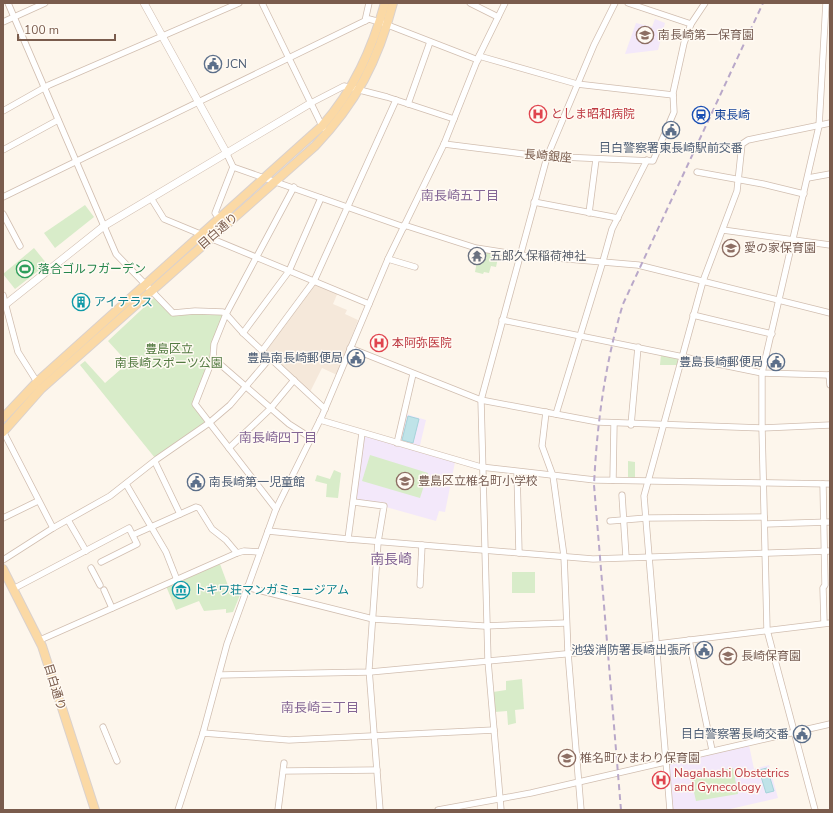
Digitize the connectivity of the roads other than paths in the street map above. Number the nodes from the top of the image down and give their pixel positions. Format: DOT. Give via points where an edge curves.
graph roads {
  1 [pos="8,3"];
  2 [pos="45,3"];
  3 [pos="144,3"];
  4 [pos="239,3"];
  5 [pos="262,3"];
  6 [pos="369,3"];
  7 [pos="385,3"];
  8 [pos="393,3"];
  9 [pos="470,3"];
  10 [pos="505,3"];
  11 [pos="615,3"];
  12 [pos="628,3"];
  13 [pos="705,3"];
  14 [pos="826,3"];
  15 [pos="14,17"];
  16 [pos="498,17"];
  17 [pos="365,21"];
  18 [pos="3,22"];
  19 [pos="384,23"];
  20 [pos="691,24"];
  21 [pos="162,36"];
  22 [pos="430,42"];
  23 [pos="288,57"];
  24 [pos="478,58"];
  25 [pos="577,84"];
  26 [pos="44,88"];
  27 [pos="355,89"];
  28 [pos="673,95"];
  29 [pos="396,100"];
  30 [pos="197,101"];
  31 [pos="311,103"];
  32 [pos="408,104"];
  33 [pos="3,111"];
  34 [pos="454,118"];
  35 [pos="58,120"];
  36 [pos="830,123"];
  37 [pos="819,126"];
  38 [pos="324,130"];
  39 [pos="444,144"];
  40 [pos="3,150"];
  41 [pos="226,152"];
  42 [pos="547,157"];
  43 [pos="596,160"];
  44 [pos="647,160"];
  45 [pos="76,161"];
  46 [pos="233,167"];
  47 [pos="697,172"];
  48 [pos="830,174"];
  49 [pos="808,178"];
  50 [pos="264,179"];
  51 [pos="738,179"];
  52 [pos="273,182"];
  53 [pos="294,188"];
  54 [pos="804,194"];
  55 [pos="3,197"];
  56 [pos="151,198"];
  57 [pos="320,198"];
  58 [pos="534,202"];
  59 [pos="348,207"];
  60 [pos="589,213"];
  61 [pos="3,214"];
  62 [pos="618,218"];
  63 [pos="220,219"];
  64 [pos="104,226"];
  65 [pos="404,226"];
  66 [pos="723,230"];
  67 [pos="205,237"];
  68 [pos="793,240"];
  69 [pos="830,245"];
  70 [pos="20,246"];
  71 [pos="520,254"];
  72 [pos="256,257"];
  73 [pos="388,259"];
  74 [pos="603,261"];
  75 [pos="415,267"];
  76 [pos="290,271"];
  77 [pos="314,281"];
  78 [pos="703,282"];
  79 [pos="148,288"];
  80 [pos="3,295"];
  81 [pos="780,301"];
  82 [pos="369,304"];
  83 [pos="5,306"];
  84 [pos="830,313"];
  85 [pos="226,314"];
  86 [pos="694,315"];
  87 [pos="502,320"];
  88 [pos="243,333"];
  89 [pos="772,334"];
  90 [pos="579,335"];
  91 [pos="638,347"];
  92 [pos="350,348"];
  93 [pos="262,351"];
  94 [pos="682,356"];
  95 [pos="213,358"];
  96 [pos="270,358"];
  97 [pos="414,374"];
  98 [pos="762,374"];
  99 [pos="830,375"];
  100 [pos="294,380"];
  101 [pos="37,382"];
  102 [pos="830,385"];
  103 [pos="246,387"];
  104 [pos="481,400"];
  105 [pos="270,409"];
  106 [pos="325,409"];
  107 [pos="546,412"];
  108 [pos="556,414"];
  109 [pos="3,418"];
  110 [pos="320,420"];
  111 [pos="209,423"];
  112 [pos="614,424"];
  113 [pos="631,425"];
  114 [pos="830,425"];
  115 [pos="663,426"];
  116 [pos="762,428"];
  117 [pos="3,432"];
  118 [pos="362,433"];
  119 [pos="311,438"];
  120 [pos="397,443"];
  121 [pos="229,448"];
  122 [pos="155,462"];
  123 [pos="481,468"];
  124 [pos="517,472"];
  125 [pos="553,476"];
  126 [pos="612,480"];
  127 [pos="647,481"];
  128 [pos="764,483"];
  129 [pos="126,484"];
  130 [pos="823,484"];
  131 [pos="830,484"];
  132 [pos="622,495"];
  133 [pos="38,501"];
  134 [pos="354,502"];
  135 [pos="276,509"];
  136 [pos="180,514"];
  137 [pos="3,518"];
  138 [pos="646,518"];
  139 [pos="68,520"];
  140 [pos="624,520"];
  141 [pos="610,521"];
  142 [pos="764,521"];
  143 [pos="827,522"];
  144 [pos="150,526"];
  145 [pos="53,528"];
  146 [pos="268,531"];
  147 [pos="133,535"];
  148 [pos="348,539"];
  149 [pos="378,542"];
  150 [pos="422,545"];
  151 [pos="484,550"];
  152 [pos="86,551"];
  153 [pos="827,551"];
  154 [pos="260,552"];
  155 [pos="237,553"];
  156 [pos="519,553"];
  157 [pos="765,553"];
  158 [pos="564,556"];
  159 [pos="649,557"];
  160 [pos="626,558"];
  161 [pos="3,560"];
  162 [pos="102,562"];
  163 [pos="91,568"];
  164 [pos="3,570"];
  165 [pos="177,580"];
  166 [pos="420,585"];
  167 [pos="246,587"];
  168 [pos="13,589"];
  169 [pos="112,608"];
  170 [pos="373,619"];
  171 [pos="566,623"];
  172 [pos="827,623"];
  173 [pos="487,626"];
  174 [pos="767,630"];
  175 [pos="40,640"];
  176 [pos="689,640"];
  177 [pos="656,644"];
  178 [pos="568,653"];
  179 [pos="488,661"];
  180 [pos="370,672"];
  181 [pos="220,675"];
  182 [pos="830,724"];
  183 [pos="103,727"];
  184 [pos="494,730"];
  185 [pos="794,732"];
  186 [pos="203,733"];
  187 [pos="374,736"];
  188 [pos="712,750"];
  189 [pos="117,761"];
  190 [pos="666,761"];
  191 [pos="284,763"];
  192 [pos="377,770"];
  193 [pos="284,771"];
  194 [pos="579,780"];
  195 [pos="500,798"];
  196 [pos="95,810"];
  197 [pos="178,810"];
  198 [pos="278,810"];
  199 [pos="380,810"];
  200 [pos="438,810"];
  201 [pos="501,810"];
  202 [pos="582,810"];
  203 [pos="670,810"];
  204 [pos="815,810"];
  1 -- 15 [label="street"];
  2 -- 15 [label="street"];
  3 -- 21 [label="street"];
  4 -- 21 [label="street"];
  5 -- 23 [label="street"];
  6 -- 17 [label="street"];
  7 -- 19 [label="main road, 目白通り"];
  8 -- 19 [label="main road, 目白通り"];
  9 -- 16 [label="street"];
  10 -- 16 [label="street"];
  11 -- 25 [label="street"];
  12 -- 20 [label="street"];
  13 -- 20 [label="street"];
  14 -- 37 [label="street"];
  15 -- 18 [label="street"];
  15 -- 26 [label="street"];
  16 -- 24 [label="street"];
  17 -- 19 [label="street" via="369,19"];
  17 -- 23 [label="street"];
  19 -- 22 [label="street"];
  19 -- 27 [label="main road, 目白通り" via="366,58"];
  20 -- 28 [label="street" via="682,51"];
  21 -- 26 [label="street"];
  21 -- 30 [label="street"];
  22 -- 24 [label="street"];
  22 -- 32 [label="street"];
  23 -- 30 [label="street"];
  23 -- 31 [label="street"];
  24 -- 25 [label="street"];
  24 -- 34 [label="street"];
  25 -- 28 [label="street"];
  25 -- 42 [label="street"];
  26 -- 33 [label="street"];
  26 -- 35 [label="street"];
  27 -- 29 [label="street"];
  27 -- 31 [label="street" via="344,86"];
  27 -- 38 [label="main road, 目白通り"];
  28 -- 44 [label="street, 長崎銀座" via="674,112 653,161"];
  29 -- 32 [label="street"];
  29 -- 59 [label="street"];
  30 -- 41 [label="street"];
  30 -- 45 [label="street"];
  31 -- 38 [label="street"];
  31 -- 41 [label="street"];
  32 -- 34 [label="street"];
  34 -- 39 [label="street"];
  35 -- 40 [label="street"];
  35 -- 45 [label="street"];
  36 -- 37 [label="street"];
  37 -- 49 [label="street"];
  37 -- 51 [label="street" via="748,140 741,148"];
  38 -- 50 [label="main road, 目白通り"];
  38 -- 52 [label="main road, 目白通り"];
  39 -- 42 [label="street, 長崎銀座"];
  39 -- 65 [label="street"];
  41 -- 46 [label="street"];
  41 -- 56 [label="street"];
  42 -- 43 [label="street, 長崎銀座"];
  42 -- 58 [label="street"];
  43 -- 44 [label="street, 長崎銀座"];
  43 -- 60 [label="street"];
  44 -- 62 [label="street"];
  45 -- 55 [label="street"];
  45 -- 64 [label="street"];
  46 -- 50 [label="street"];
  46 -- 63 [label="street" via="215,213"];
  47 -- 51 [label="street"];
  48 -- 49 [label="street"];
  49 -- 54 [label="street"];
  50 -- 52 [label="street"];
  50 -- 63 [label="main road, 目白通り"];
  51 -- 54 [label="street"];
  51 -- 66 [label="street" via="734,200"];
  52 -- 53 [label="street"];
  52 -- 67 [label="main road, 目白通り"];
  53 -- 57 [label="street"];
  53 -- 72 [label="street"];
  54 -- 68 [label="street"];
  56 -- 64 [label="street"];
  56 -- 67 [label="street" via="164,219"];
  57 -- 59 [label="street"];
  57 -- 76 [label="street"];
  58 -- 60 [label="street"];
  58 -- 71 [label="street"];
  59 -- 65 [label="street"];
  59 -- 77 [label="street"];
  60 -- 62 [label="street"];
  61 -- 70 [label="street"];
  62 -- 74 [label="street" via="608,238"];
  63 -- 67 [label="main road, 目白通り"];
  64 -- 79 [label="street" via="116,254"];
  64 -- 83 [label="street"];
  65 -- 71 [label="street" via="463,245"];
  65 -- 73 [label="street"];
  66 -- 68 [label="street"];
  66 -- 78 [label="street"];
  67 -- 72 [label="street"];
  67 -- 79 [label="main road, 目白通り"];
  68 -- 69 [label="street"];
  68 -- 81 [label="street"];
  71 -- 74 [label="street"];
  71 -- 87 [label="street"];
  72 -- 76 [label="street"];
  72 -- 85 [label="street"];
  73 -- 75 [label="street"];
  73 -- 82 [label="street"];
  74 -- 78 [label="street" via="638,265"];
  74 -- 90 [label="street"];
  76 -- 77 [label="street"];
  76 -- 88 [label="street"];
  77 -- 82 [label="street"];
  77 -- 93 [label="street"];
  78 -- 81 [label="street"];
  78 -- 86 [label="street"];
  79 -- 85 [label="street" via="173,313 195,311"];
  79 -- 101 [label="main road, 目白通り"];
  79 -- 117 [label="main road, 目白通り" via="41,388"];
  80 -- 83 [label="street"];
  81 -- 84 [label="street"];
  81 -- 89 [label="street"];
  82 -- 92 [label="street"];
  83 -- 101 [label="street" via="18,352"];
  85 -- 88 [label="street"];
  85 -- 95 [label="street" via="214,344"];
  86 -- 89 [label="street"];
  86 -- 94 [label="street"];
  87 -- 90 [label="street"];
  87 -- 104 [label="street"];
  88 -- 93 [label="street"];
  89 -- 98 [label="street"];
  90 -- 91 [label="street"];
  90 -- 108 [label="street"];
  91 -- 94 [label="street"];
  91 -- 113 [label="street"];
  92 -- 97 [label="street"];
  92 -- 106 [label="street"];
  93 -- 96 [label="street"];
  94 -- 98 [label="street"];
  94 -- 115 [label="street"];
  95 -- 103 [label="street"];
  95 -- 111 [label="street" via="195,404"];
  96 -- 100 [label="street"];
  96 -- 103 [label="street"];
  97 -- 104 [label="street"];
  97 -- 120 [label="street"];
  98 -- 99 [label="street"];
  98 -- 116 [label="street"];
  99 -- 102 [label="street"];
  100 -- 105 [label="street"];
  100 -- 106 [label="street"];
  101 -- 109 [label="main road, 目白通り"];
  103 -- 105 [label="street"];
  103 -- 111 [label="street"];
  104 -- 107 [label="street"];
  104 -- 123 [label="street"];
  105 -- 119 [label="street" via="297,431"];
  105 -- 121 [label="street"];
  106 -- 110 [label="street"];
  107 -- 108 [label="street"];
  107 -- 125 [label="street" via="542,446"];
  108 -- 112 [label="street"];
  110 -- 118 [label="street"];
  110 -- 119 [label="street"];
  111 -- 121 [label="street"];
  111 -- 122 [label="street"];
  112 -- 113 [label="street"];
  112 -- 126 [label="street"];
  113 -- 115 [label="street"];
  114 -- 116 [label="street"];
  115 -- 116 [label="street"];
  115 -- 127 [label="street"];
  116 -- 128 [label="street"];
  117 -- 133 [label="street"];
  118 -- 120 [label="street"];
  118 -- 134 [label="street"];
  119 -- 135 [label="street"];
  120 -- 123 [label="street"];
  121 -- 135 [label="street"];
  122 -- 129 [label="street"];
  122 -- 136 [label="street"];
  123 -- 124 [label="street"];
  123 -- 151 [label="street"];
  124 -- 125 [label="street"];
  124 -- 156 [label="street"];
  125 -- 126 [label="street"];
  125 -- 158 [label="street"];
  126 -- 127 [label="street"];
  127 -- 128 [label="street"];
  127 -- 138 [label="street" via="644,496"];
  128 -- 130 [label="street"];
  128 -- 142 [label="street"];
  129 -- 139 [label="street"];
  129 -- 144 [label="street"];
  130 -- 131 [label="street"];
  130 -- 143 [label="street"];
  132 -- 140 [label="street"];
  133 -- 137 [label="street"];
  133 -- 145 [label="street"];
  134 -- 148 [label="street"];
  134 -- 149 [label="street" via="384,506"];
  135 -- 146 [label="street"];
  136 -- 144 [label="street"];
  136 -- 155 [label="street" via="199,508 212,528"];
  138 -- 140 [label="street"];
  138 -- 142 [label="street"];
  138 -- 159 [label="street"];
  139 -- 145 [label="street"];
  139 -- 152 [label="street"];
  140 -- 141 [label="street"];
  140 -- 160 [label="street"];
  142 -- 143 [label="street"];
  142 -- 157 [label="street"];
  143 -- 153 [label="street"];
  144 -- 147 [label="street"];
  144 -- 165 [label="street" via="166,552"];
  145 -- 161 [label="street"];
  146 -- 148 [label="street"];
  146 -- 154 [label="street"];
  147 -- 152 [label="street" via="129,528"];
  147 -- 162 [label="street" via="137,544"];
  148 -- 149 [label="street"];
  149 -- 150 [label="street"];
  149 -- 170 [label="street"];
  150 -- 151 [label="street"];
  150 -- 166 [label="street"];
  151 -- 156 [label="street"];
  151 -- 173 [label="street"];
  152 -- 168 [label="street"];
  153 -- 157 [label="street"];
  153 -- 172 [label="street" via="823,588"];
  154 -- 155 [label="street"];
  154 -- 167 [label="street"];
  155 -- 165 [label="street"];
  156 -- 158 [label="street"];
  157 -- 159 [label="street"];
  157 -- 174 [label="street"];
  158 -- 160 [label="street"];
  158 -- 171 [label="street"];
  159 -- 160 [label="street"];
  159 -- 177 [label="street"];
  163 -- 169 [label="street"];
  164 -- 168 [label="main road, 目白通り"];
  165 -- 169 [label="street"];
  167 -- 170 [label="street"];
  167 -- 181 [label="street" via="226,644"];
  168 -- 175 [label="main road, 目白通り"];
  169 -- 175 [label="street"];
  170 -- 173 [label="street"];
  170 -- 180 [label="street"];
  171 -- 173 [label="street"];
  171 -- 178 [label="street"];
  172 -- 174 [label="street"];
  173 -- 179 [label="street"];
  174 -- 176 [label="street"];
  174 -- 185 [label="street"];
  175 -- 196 [label="main road, 目白通り"];
  176 -- 177 [label="street"];
  176 -- 188 [label="street"];
  177 -- 178 [label="street"];
  177 -- 190 [label="street"];
  178 -- 179 [label="street"];
  178 -- 194 [label="street"];
  179 -- 180 [label="street"];
  179 -- 184 [label="street"];
  180 -- 181 [label="street"];
  180 -- 187 [label="street"];
  181 -- 186 [label="street"];
  182 -- 185 [label="street"];
  183 -- 189 [label="street"];
  184 -- 187 [label="street"];
  184 -- 195 [label="street"];
  185 -- 188 [label="street"];
  185 -- 204 [label="street"];
  186 -- 187 [label="street" via="289,740"];
  186 -- 197 [label="street"];
  187 -- 192 [label="street"];
  188 -- 190 [label="street"];
  190 -- 194 [label="street"];
  190 -- 203 [label="street"];
  191 -- 193 [label="street"];
  192 -- 193 [label="street"];
  192 -- 199 [label="street"];
  193 -- 198 [label="street"];
  194 -- 195 [label="street"];
  194 -- 202 [label="street"];
  195 -- 200 [label="street"];
  195 -- 201 [label="street"];
}
